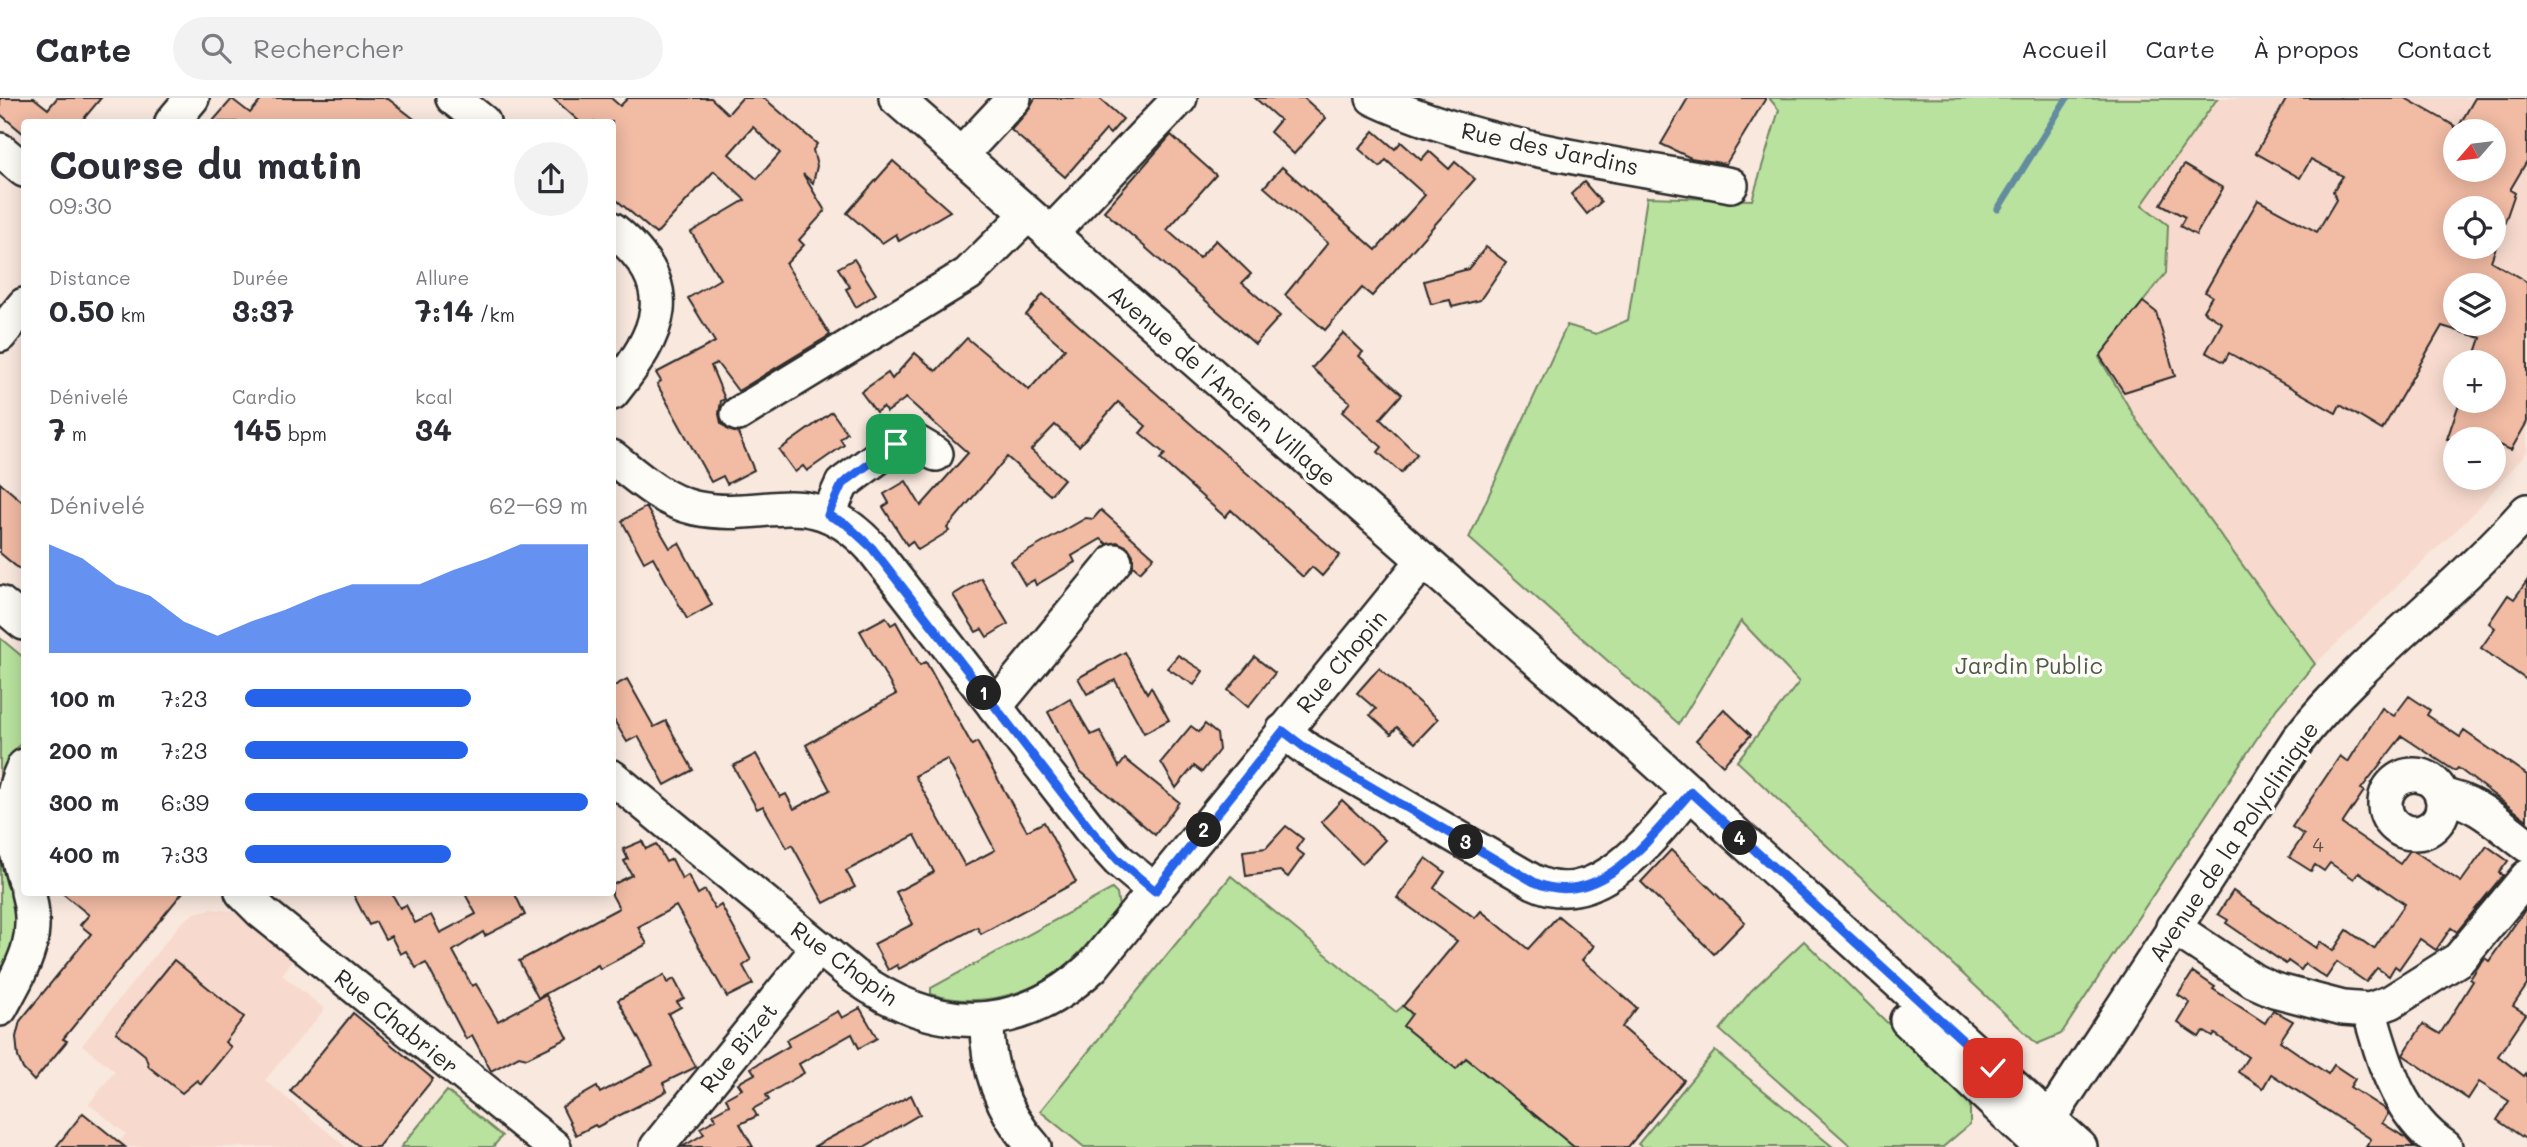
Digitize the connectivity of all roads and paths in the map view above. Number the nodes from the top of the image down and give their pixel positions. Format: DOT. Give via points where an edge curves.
graph roads {
  1 [pos="192,98"];
  2 [pos="453,98"];
  3 [pos="896,98"];
  4 [pos="1014,98"];
  5 [pos="1180,98"];
  6 [pos="1373,98"];
  7 [pos="174,119"];
  8 [pos="479,119"];
  9 [pos="0,150"];
  10 [pos="961,156"];
  11 [pos="21,168"];
  12 [pos="1731,185"];
  13 [pos="1039,224"];
  14 [pos="616,232"];
  15 [pos="21,309"];
  16 [pos="0,335"];
  17 [pos="616,387"];
  18 [pos="738,414"];
  19 [pos="936,454"];
  20 [pos="616,460"];
  21 [pos="2527,511"];
  22 [pos="828,515"];
  23 [pos="1115,561"];
  24 [pos="1424,561"];
  25 [pos="0,603"];
  26 [pos="21,621"];
  27 [pos="995,707"];
  28 [pos="1283,731"];
  29 [pos="21,773"];
  30 [pos="616,781"];
  31 [pos="2442,796"];
  32 [pos="1685,798"];
  33 [pos="2527,845"];
  34 [pos="21,868"];
  35 [pos="2527,877"];
  36 [pos="1155,891"];
  37 [pos="29,896"];
  38 [pos="246,896"];
  39 [pos="2173,927"];
  40 [pos="819,947"];
  41 [pos="0,1009"];
  42 [pos="2369,1010"];
  43 [pos="987,1019"];
  44 [pos="2042,1136"];
  45 [pos="554,1147"];
  46 [pos="657,1147"];
  47 [pos="1034,1147"];
  48 [pos="2080,1147"];
  49 [pos="2445,1147"];
  1 -- 7 [label="street"];
  2 -- 8 [label="street"];
  3 -- 10 [label="street, Avenue de l'Ancien Village"];
  4 -- 10 [label="street"];
  5 -- 13 [label="street"];
  6 -- 12 [label="street, Rue des Jardins" via="1433,122 1489,137"];
  9 -- 11 [label="street"];
  10 -- 13 [label="street, Avenue de l'Ancien Village"];
  13 -- 18 [label="street" via="968,274"];
  13 -- 24 [label="street, Avenue de l'Ancien Village"];
  14 -- 17 [label="street" via="648,267 657,299 649,342"];
  15 -- 16 [label="street"];
  19 -- 22 [label="street" via="908,440 890,447 842,484"];
  20 -- 22 [label="street" via="683,505 727,511 792,507"];
  21 -- 39 [label="street, Avenue de la Polyclinique" via="2315,719 2285,756"];
  22 -- 27 [label="street" via="846,524 872,548"];
  23 -- 27 [label="street"];
  24 -- 28 [label="street, Rue Chopin"];
  24 -- 32 [label="street, Avenue de l'Ancien Village" via="1612,722"];
  25 -- 26 [label="street"];
  27 -- 36 [label="street" via="1098,839"];
  28 -- 32 [label="street" via="1319,757 1550,888 1576,887 1616,871"];
  28 -- 36 [label="street, Rue Chopin"];
  29 -- 34 [label="street" via="11,816"];
  30 -- 40 [label="street, Rue Chopin"];
  31 -- 33 [label="street" via="2470,804"];
  32 -- 44 [label="street, Avenue de l'Ancien Village"];
  35 -- 42 [label="street" via="2459,959 2391,1002"];
  36 -- 43 [label="street, Rue Chopin" via="1075,981 1035,1005"];
  37 -- 41 [label="street" via="32,939"];
  38 -- 45 [label="street, Rue Chabrier"];
  39 -- 42 [label="street" via="2274,990 2343,1009"];
  39 -- 44 [label="street, Avenue de la Polyclinique"];
  40 -- 43 [label="street, Rue Chopin" via="867,985 906,1008 951,1019"];
  40 -- 46 [label="street, Rue Bizet"];
  42 -- 49 [label="street" via="2400,1098 2421,1127"];
  43 -- 47 [label="street" via="996,1083"];
  44 -- 48 [label="street, Avenue de l'Ancien Village"];
}
